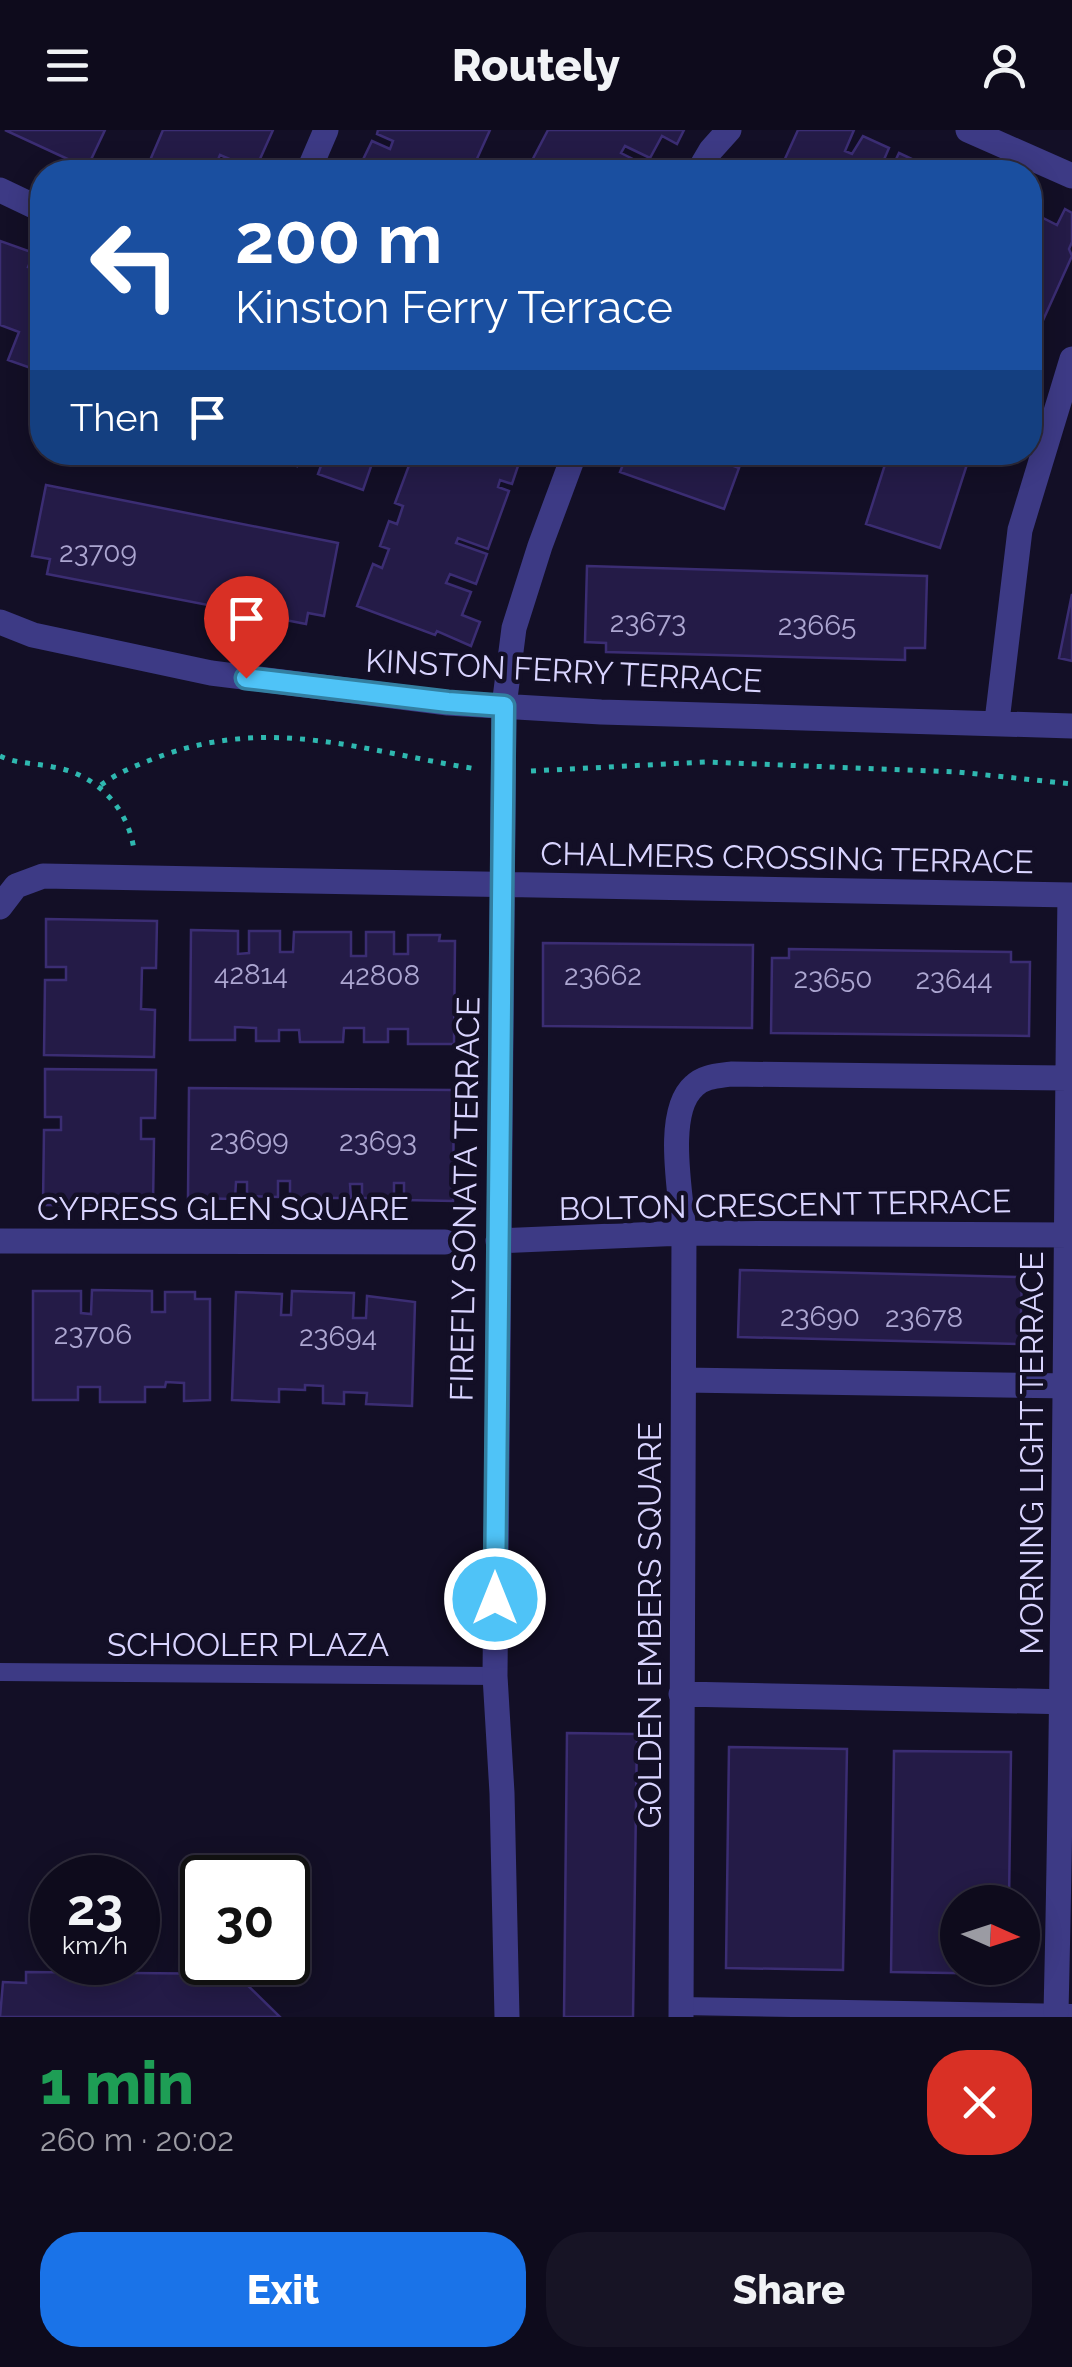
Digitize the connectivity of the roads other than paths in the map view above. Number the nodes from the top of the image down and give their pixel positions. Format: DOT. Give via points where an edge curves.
graph roads {
  1 [pos="326,130"];
  2 [pos="729,130"];
  3 [pos="968,130"];
  4 [pos="313,160"];
  5 [pos="705,160"];
  6 [pos="1036,160"];
  7 [pos="1042,163"];
  8 [pos="1072,176"];
  9 [pos="0,190"];
  10 [pos="30,204"];
  11 [pos="1072,359"];
  12 [pos="1042,458"];
  13 [pos="570,465"];
  14 [pos="1040,465"];
  15 [pos="0,622"];
  16 [pos="504,706"];
  17 [pos="997,721"];
  18 [pos="1072,726"];
  19 [pos="501,886"];
  20 [pos="1071,895"];
  21 [pos="0,907"];
  22 [pos="1068,1078"];
  23 [pos="684,1233"];
  24 [pos="1069,1235"];
  25 [pos="0,1241"];
  26 [pos="445,1242"];
  27 [pos="498,1242"];
  28 [pos="684,1380"];
  29 [pos="1068,1386"];
  30 [pos="0,1672"];
  31 [pos="495,1676"];
  32 [pos="681,1694"];
  33 [pos="1068,1702"];
  34 [pos="681,2011"];
  35 [pos="1064,2012"];
  36 [pos="507,2017"];
  1 -- 4 [label="street"];
  2 -- 5 [label="street"];
  3 -- 6 [label="street"];
  7 -- 8 [label="street"];
  9 -- 10 [label="street"];
  11 -- 12 [label="street"];
  13 -- 16 [label="street, FIREFLY SONATA TERRACE" via="514,628"];
  14 -- 17 [label="street" via="1020,530"];
  15 -- 16 [label="street, KINSTON FERRY TERRACE" via="33,636 211,673"];
  16 -- 17 [label="street, KINSTON FERRY TERRACE"];
  16 -- 19 [label="street, FIREFLY SONATA TERRACE"];
  17 -- 18 [label="street, KINSTON FERRY TERRACE"];
  19 -- 20 [label="street, CHALMERS CROSSING TERRACE"];
  19 -- 21 [label="street, CHALMERS CROSSING TERRACE" via="43,876 16,886"];
  19 -- 27 [label="street, FIREFLY SONATA TERRACE"];
  20 -- 22 [label="street, MORNING LIGHT TERRACE"];
  22 -- 23 [label="street, GOLDEN EMBERS SQUARE" via="708,1077 680,1102 676,1126"];
  22 -- 24 [label="street, MORNING LIGHT TERRACE"];
  23 -- 24 [label="street, BOLTON CRESCENT TERRACE"];
  23 -- 27 [label="street, BOLTON CRESCENT TERRACE"];
  23 -- 28 [label="street, GOLDEN EMBERS SQUARE"];
  24 -- 29 [label="street, MORNING LIGHT TERRACE"];
  25 -- 26 [label="street, CYPRESS GLEN SQUARE"];
  27 -- 31 [label="street, FIREFLY SONATA TERRACE"];
  28 -- 29 [label="street"];
  28 -- 32 [label="street, GOLDEN EMBERS SQUARE"];
  29 -- 33 [label="street, MORNING LIGHT TERRACE"];
  30 -- 31 [label="lane, SCHOOLER PLAZA"];
  31 -- 36 [label="street, FIREFLY SONATA TERRACE"];
  32 -- 33 [label="street"];
  32 -- 34 [label="street, GOLDEN EMBERS SQUARE"];
  33 -- 35 [label="street, MORNING LIGHT TERRACE"];
  34 -- 35 [label="lane"];
}
